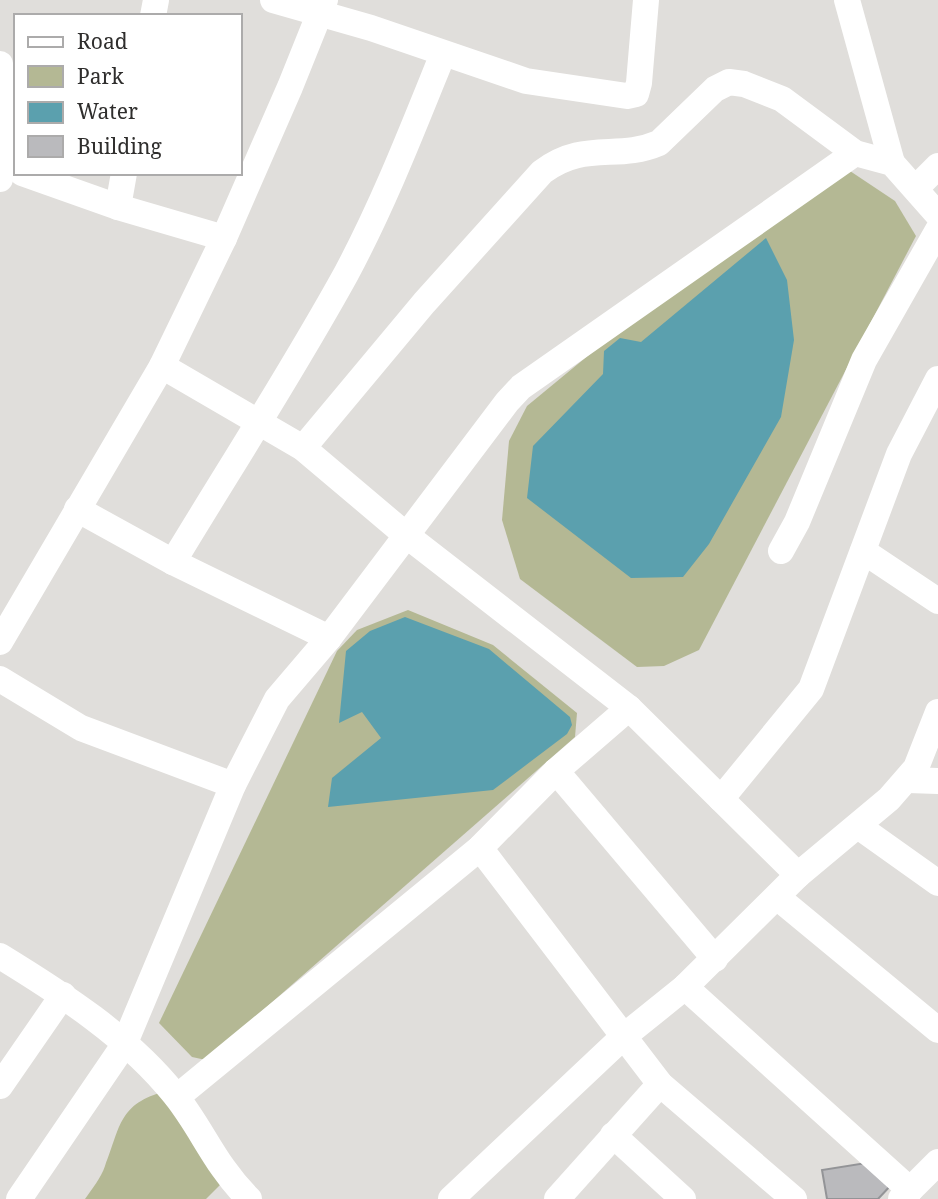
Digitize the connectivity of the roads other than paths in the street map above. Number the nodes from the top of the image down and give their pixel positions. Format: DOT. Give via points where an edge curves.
graph roads {
  1 [pos="273,0"];
  2 [pos="646,0"];
  3 [pos="847,0"];
  4 [pos="322,7"];
  5 [pos="443,54"];
  6 [pos="0,64"];
  7 [pos="855,153"];
  8 [pos="892,163"];
  9 [pos="938,166"];
  10 [pos="10,172"];
  11 [pos="19,175"];
  12 [pos="124,175"];
  13 [pos="916,188"];
  14 [pos="118,207"];
  15 [pos="938,215"];
  16 [pos="938,230"];
  17 [pos="224,238"];
  18 [pos="162,366"];
  19 [pos="938,379"];
  20 [pos="257,423"];
  21 [pos="303,448"];
  22 [pos="77,509"];
  23 [pos="406,535"];
  24 [pos="781,551"];
  25 [pos="863,551"];
  26 [pos="173,562"];
  27 [pos="938,601"];
  28 [pos="329,638"];
  29 [pos="0,642"];
  30 [pos="0,679"];
  31 [pos="629,708"];
  32 [pos="938,712"];
  33 [pos="556,771"];
  34 [pos="908,780"];
  35 [pos="938,781"];
  36 [pos="233,785"];
  37 [pos="722,799"];
  38 [pos="858,826"];
  39 [pos="480,848"];
  40 [pos="798,876"];
  41 [pos="938,883"];
  42 [pos="777,897"];
  43 [pos="0,956"];
  44 [pos="715,959"];
  45 [pos="685,987"];
  46 [pos="63,995"];
  47 [pos="938,1030"];
  48 [pos="623,1037"];
  49 [pos="124,1045"];
  50 [pos="660,1084"];
  51 [pos="0,1086"];
  52 [pos="177,1097"];
  53 [pos="613,1135"];
  54 [pos="935,1172"];
  55 [pos="462,1195"];
  56 [pos="905,1195"];
  57 [pos="19,1199"];
  58 [pos="248,1199"];
  59 [pos="557,1199"];
  60 [pos="683,1199"];
  61 [pos="794,1199"];
  1 -- 4 [label="street"];
  2 -- 5 [label="street" via="636,94 526,80"];
  3 -- 8 [label="street"];
  4 -- 5 [label="street"];
  4 -- 17 [label="street"];
  5 -- 20 [label="street" via="393,177 347,271"];
  6 -- 10 [label="street"];
  7 -- 8 [label="street"];
  7 -- 21 [label="street" via="782,99 729,82 715,89 659,144 559,159 542,172 424,303"];
  7 -- 23 [label="street" via="521,387"];
  8 -- 13 [label="street"];
  9 -- 13 [label="street"];
  11 -- 14 [label="street"];
  12 -- 14 [label="street"];
  13 -- 15 [label="street"];
  14 -- 17 [label="street"];
  16 -- 24 [label="street" via="864,360"];
  17 -- 18 [label="street"];
  18 -- 20 [label="street"];
  18 -- 22 [label="street"];
  19 -- 25 [label="street" via="899,453"];
  20 -- 21 [label="street"];
  20 -- 26 [label="street"];
  21 -- 23 [label="street"];
  22 -- 26 [label="street"];
  22 -- 29 [label="street"];
  23 -- 28 [label="street"];
  23 -- 31 [label="street"];
  25 -- 27 [label="street"];
  25 -- 37 [label="street" via="811,689"];
  26 -- 28 [label="street"];
  28 -- 36 [label="street" via="277,699"];
  30 -- 36 [label="street" via="81,728"];
  31 -- 33 [label="street"];
  31 -- 37 [label="street"];
  32 -- 34 [label="street"];
  33 -- 39 [label="street"];
  33 -- 44 [label="street"];
  34 -- 35 [label="street"];
  34 -- 38 [label="street"];
  36 -- 49 [label="street"];
  37 -- 40 [label="street"];
  38 -- 40 [label="street"];
  38 -- 41 [label="street"];
  39 -- 48 [label="street"];
  39 -- 52 [label="street"];
  40 -- 42 [label="street"];
  42 -- 44 [label="street"];
  42 -- 47 [label="street"];
  43 -- 46 [label="street"];
  44 -- 45 [label="street"];
  45 -- 48 [label="street"];
  45 -- 56 [label="street"];
  46 -- 49 [label="street"];
  46 -- 51 [label="street"];
  48 -- 50 [label="street"];
  48 -- 55 [label="street"];
  49 -- 52 [label="street"];
  49 -- 57 [label="street"];
  50 -- 53 [label="street"];
  50 -- 61 [label="street"];
  52 -- 58 [label="street" via="216,1162"];
  53 -- 59 [label="street"];
  53 -- 60 [label="street"];
  54 -- 56 [label="street"];
}
